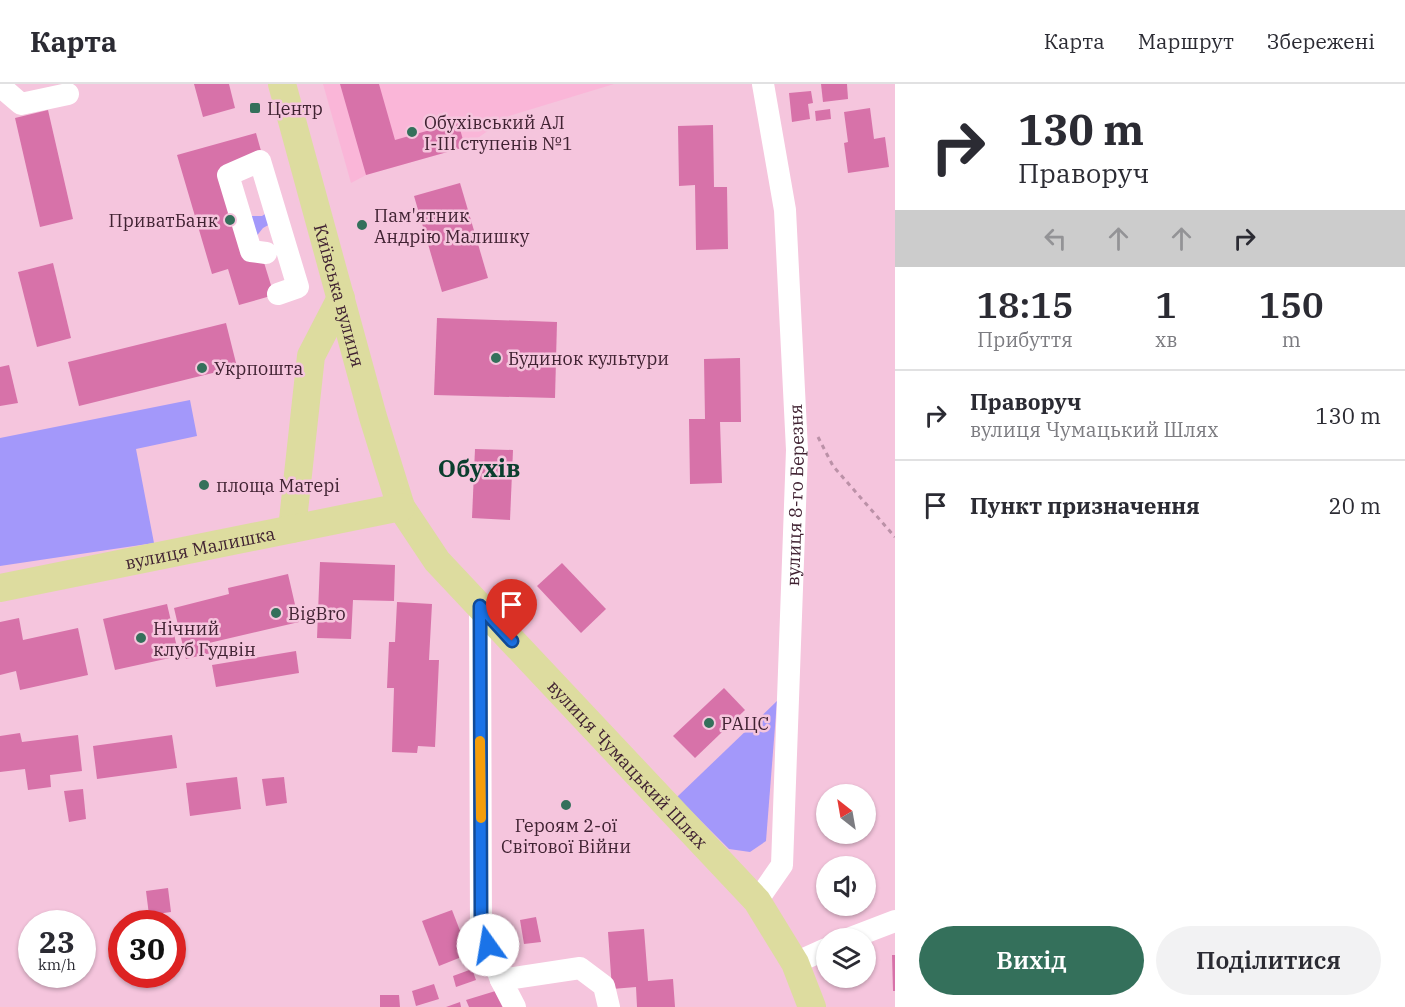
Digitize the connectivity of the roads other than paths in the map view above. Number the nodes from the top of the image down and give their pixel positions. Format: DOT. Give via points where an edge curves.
graph roads {
  1 [pos="282,84"];
  2 [pos="763,84"];
  3 [pos="0,86"];
  4 [pos="68,94"];
  5 [pos="266,253"];
  6 [pos="278,294"];
  7 [pos="341,298"];
  8 [pos="401,507"];
  9 [pos="292,529"];
  10 [pos="0,588"];
  11 [pos="480,606"];
  12 [pos="757,901"];
  13 [pos="895,921"];
  14 [pos="876,928"];
  15 [pos="816,954"];
  16 [pos="795,963"];
  17 [pos="501,980"];
  18 [pos="515,1007"];
  19 [pos="609,1007"];
  20 [pos="812,1007"];
  1 -- 7 [label="main road, Київська вулиця"];
  2 -- 12 [label="street, вулиця 8-го Березня" via="785,210 797,450 782,865"];
  3 -- 4 [label="street" via="21,104"];
  5 -- 6 [label="street" via="251,251 228,175 260,161 298,287"];
  7 -- 8 [label="main road, Київська вулиця"];
  7 -- 9 [label="main road" via="311,356"];
  8 -- 9 [label="main road, вулиця Малишка"];
  8 -- 11 [label="main road, вулиця Чумацький Шлях" via="437,561"];
  9 -- 10 [label="main road, вулиця Малишка"];
  11 -- 12 [label="main road, вулиця Чумацький Шлях"];
  11 -- 17 [label="street" via="481,928"];
  12 -- 16 [label="main road, вулиця Чумацький Шлях"];
  13 -- 14 [label="street"];
  15 -- 16 [label="street"];
  16 -- 20 [label="main road, вулиця Чумацький Шлях"];
  17 -- 18 [label="street"];
  17 -- 19 [label="street" via="580,968 604,986"];
}
